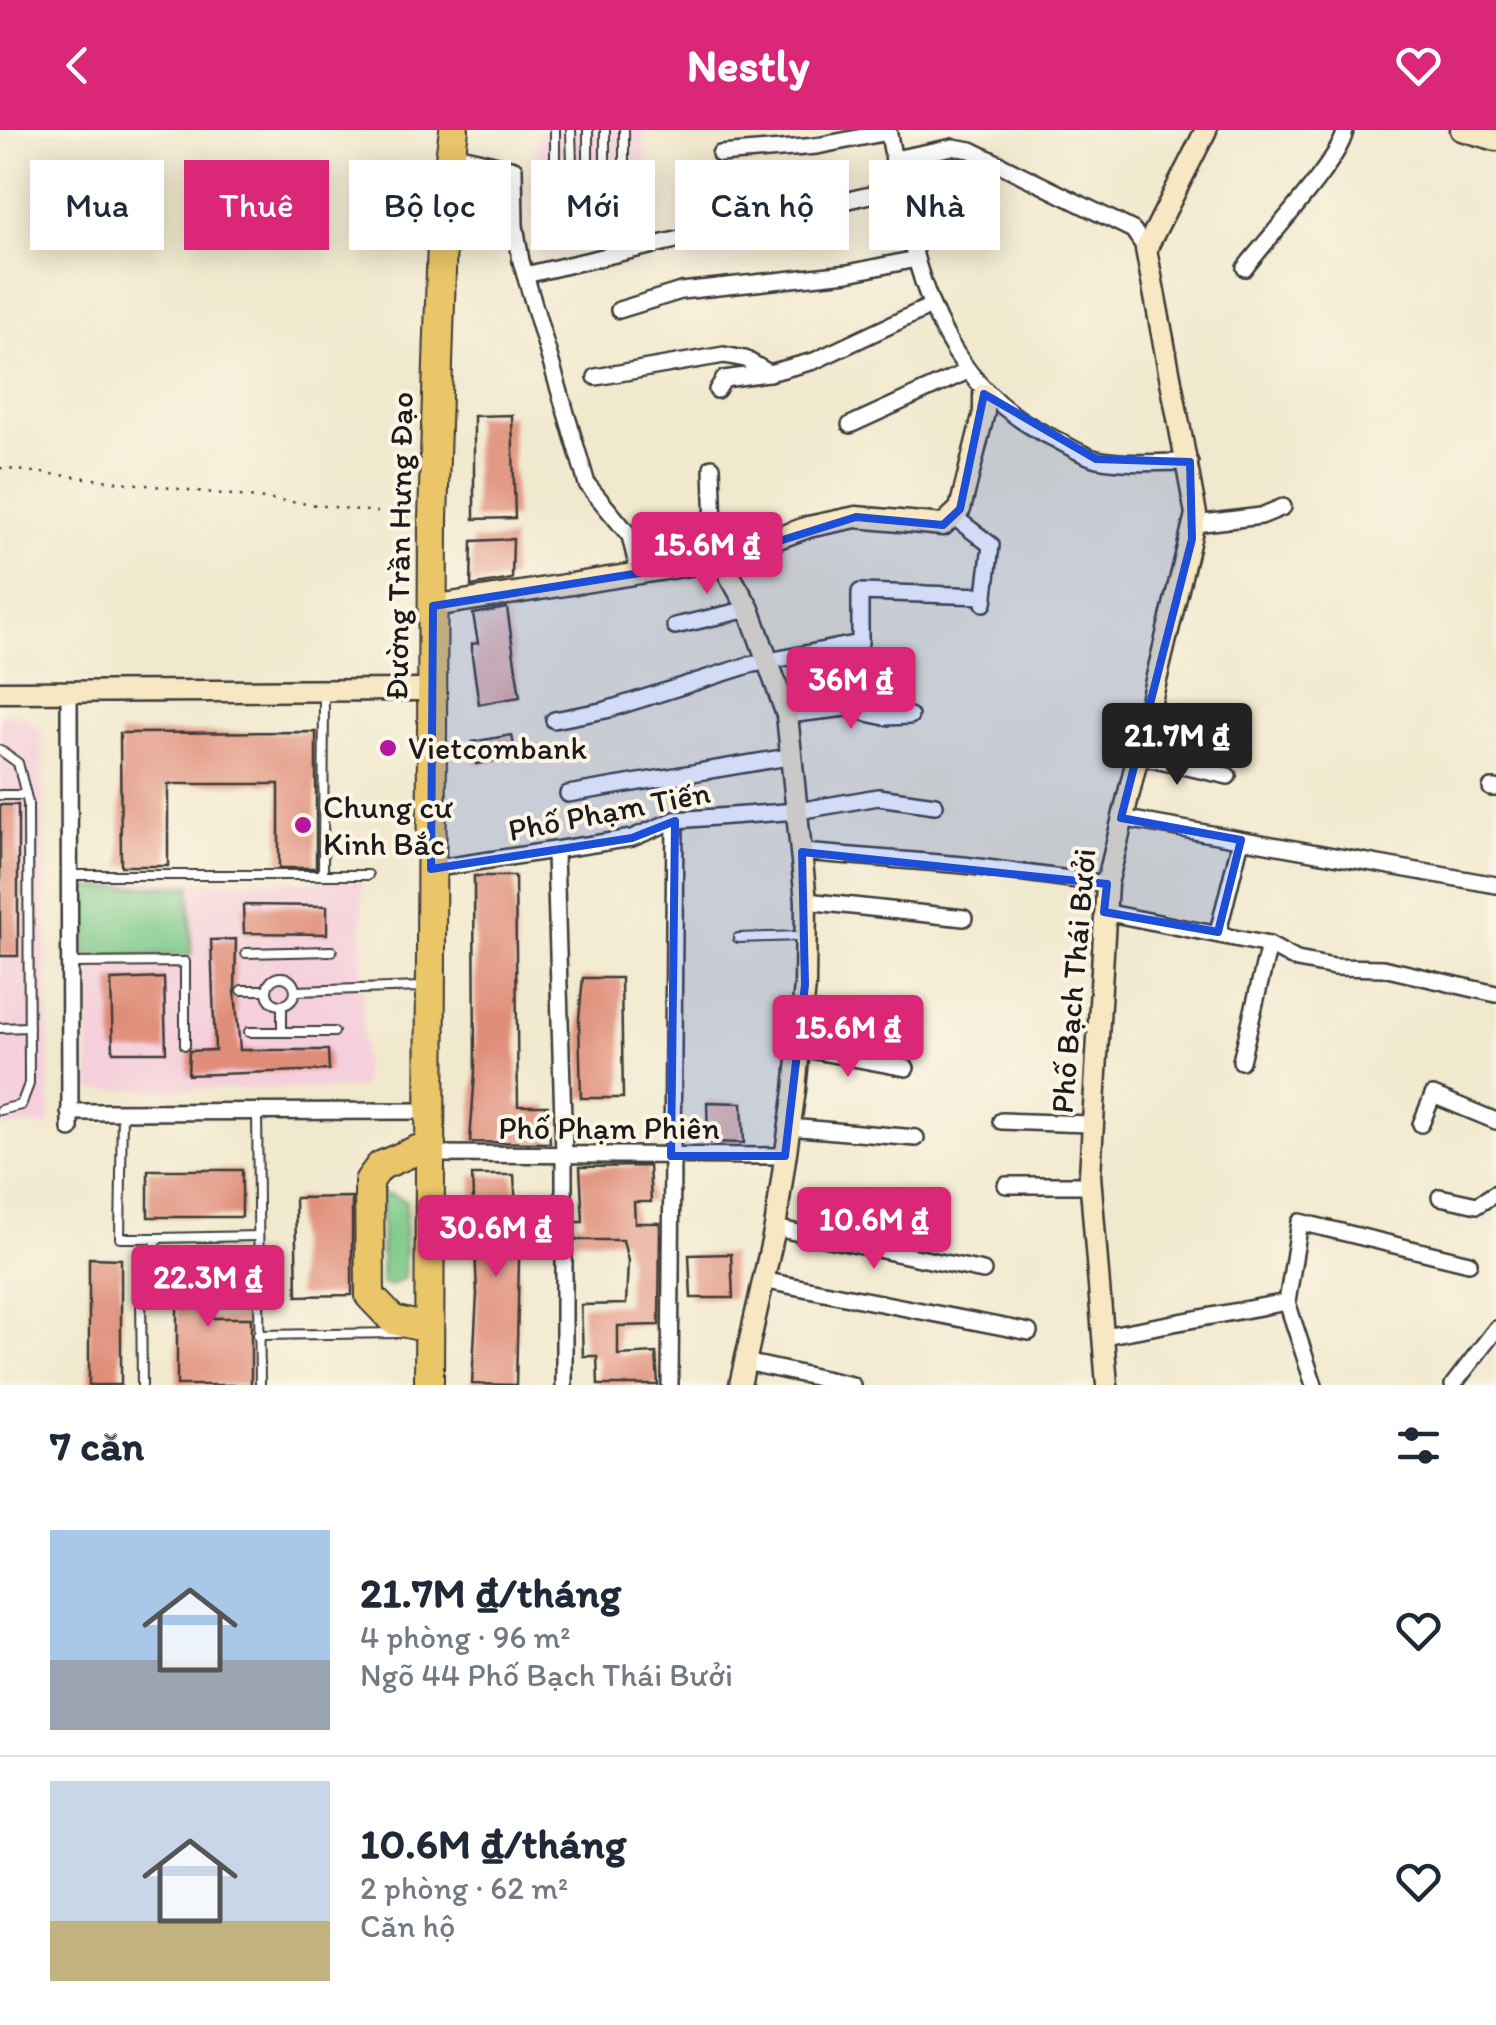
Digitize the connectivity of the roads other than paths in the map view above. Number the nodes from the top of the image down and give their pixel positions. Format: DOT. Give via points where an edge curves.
graph roads {
  1 [pos="555,130"];
  2 [pos="571,130"];
  3 [pos="588,130"];
  4 [pos="606,130"];
  5 [pos="624,130"];
  6 [pos="1206,130"];
  7 [pos="1345,130"];
  8 [pos="1461,130"];
  9 [pos="888,131"];
  10 [pos="1496,140"];
  11 [pos="452,141"];
  12 [pos="720,154"];
  13 [pos="894,159"];
  14 [pos="555,160"];
  15 [pos="572,160"];
  16 [pos="588,160"];
  17 [pos="605,160"];
  18 [pos="624,160"];
  19 [pos="869,195"];
  20 [pos="1146,249"];
  21 [pos="914,250"];
  22 [pos="916,259"];
  23 [pos="1245,268"];
  24 [pos="526,275"];
  25 [pos="932,306"];
  26 [pos="620,310"];
  27 [pos="968,371"];
  28 [pos="770,373"];
  29 [pos="596,377"];
  30 [pos="717,390"];
  31 [pos="984,394"];
  32 [pos="850,425"];
  33 [pos="1190,462"];
  34 [pos="712,466"];
  35 [pos="1283,507"];
  36 [pos="954,517"];
  37 [pos="1195,524"];
  38 [pos="715,561"];
  39 [pos="639,573"];
  40 [pos="433,606"];
  41 [pos="749,610"];
  42 [pos="675,626"];
  43 [pos="766,662"];
  44 [pos="431,690"];
  45 [pos="324,691"];
  46 [pos="0,692"];
  47 [pos="69,693"];
  48 [pos="787,715"];
  49 [pos="910,716"];
  50 [pos="554,720"];
  51 [pos="0,750"];
  52 [pos="1136,756"];
  53 [pos="788,757"];
  54 [pos="1228,776"];
  55 [pos="568,794"];
  56 [pos="26,795"];
  57 [pos="0,796"];
  58 [pos="935,805"];
  59 [pos="798,811"];
  60 [pos="1120,818"];
  61 [pos="675,820"];
  62 [pos="1241,840"];
  63 [pos="802,852"];
  64 [pos="555,853"];
  65 [pos="431,869"];
  66 [pos="68,875"];
  67 [pos="323,875"];
  68 [pos="368,875"];
  69 [pos="1107,884"];
  70 [pos="1496,884"];
  71 [pos="806,901"];
  72 [pos="1104,912"];
  73 [pos="964,918"];
  74 [pos="1218,932"];
  75 [pos="806,936"];
  76 [pos="738,938"];
  77 [pos="1269,945"];
  78 [pos="332,951"];
  79 [pos="280,952"];
  80 [pos="246,954"];
  81 [pos="68,962"];
  82 [pos="280,977"];
  83 [pos="432,987"];
  84 [pos="242,990"];
  85 [pos="268,990"];
  86 [pos="296,991"];
  87 [pos="1496,994"];
  88 [pos="282,1005"];
  89 [pos="29,1027"];
  90 [pos="0,1028"];
  91 [pos="249,1032"];
  92 [pos="282,1032"];
  93 [pos="334,1032"];
  94 [pos="185,1045"];
  95 [pos="799,1048"];
  96 [pos="1240,1061"];
  97 [pos="906,1068"];
  98 [pos="0,1110"];
  99 [pos="432,1111"];
  100 [pos="122,1112"];
  101 [pos="257,1112"];
  102 [pos="1496,1120"];
  103 [pos="1001,1121"];
  104 [pos="1090,1124"];
  105 [pos="1421,1124"];
  106 [pos="790,1126"];
  107 [pos="916,1138"];
  108 [pos="432,1149"];
  109 [pos="564,1154"];
  110 [pos="671,1156"];
  111 [pos="785,1156"];
  112 [pos="1090,1184"];
  113 [pos="1006,1186"];
  114 [pos="1496,1193"];
  115 [pos="1440,1197"];
  116 [pos="775,1228"];
  117 [pos="258,1236"];
  118 [pos="157,1238"];
  119 [pos="1470,1263"];
  120 [pos="983,1271"];
  121 [pos="762,1280"];
  122 [pos="1288,1302"];
  123 [pos="1496,1330"];
  124 [pos="428,1331"];
  125 [pos="1029,1332"];
  126 [pos="258,1335"];
  127 [pos="1104,1336"];
  128 [pos="745,1362"];
  129 [pos="142,1385"];
  130 [pos="260,1385"];
  131 [pos="430,1385"];
  132 [pos="564,1385"];
  133 [pos="670,1385"];
  134 [pos="740,1385"];
  135 [pos="852,1385"];
  136 [pos="1107,1385"];
  137 [pos="1314,1385"];
  138 [pos="1452,1385"];
  1 -- 14 [label="lane"];
  2 -- 15 [label="lane"];
  3 -- 16 [label="lane"];
  4 -- 17 [label="lane"];
  5 -- 18 [label="lane"];
  6 -- 20 [label="street"];
  7 -- 23 [label="street" via="1325,173"];
  8 -- 10 [label="street"];
  9 -- 12 [label="street" via="817,146"];
  9 -- 13 [label="street"];
  11 -- 24 [label="street" via="514,169 515,226"];
  11 -- 40 [label="highway, Đường Trần Hưng Đạo" via="440,259"];
  13 -- 20 [label="street" via="971,150 1133,230"];
  19 -- 24 [label="street"];
  20 -- 33 [label="street, Phố Bạch Thái Bưởi"];
  21 -- 22 [label="street"];
  22 -- 25 [label="street"];
  22 -- 26 [label="street" via="680,291"];
  24 -- 39 [label="street" via="587,484 630,536"];
  25 -- 27 [label="street"];
  25 -- 28 [label="street" via="814,361"];
  27 -- 31 [label="street"];
  27 -- 32 [label="street"];
  28 -- 29 [label="street" via="724,355"];
  28 -- 30 [label="street" via="724,379"];
  31 -- 33 [label="street" via="1096,459"];
  31 -- 36 [label="street"];
  33 -- 37 [label="street, Phố Bạch Thái Bưởi"];
  34 -- 38 [label="street"];
  35 -- 37 [label="street"];
  36 -- 38 [label="street" via="942,525 843,519"];
  36 -- 43 [label="street" via="991,545 985,600 860,592 860,643"];
  37 -- 52 [label="street, Phố Bạch Thái Bưởi"];
  38 -- 39 [label="street"];
  38 -- 41 [label="street"];
  39 -- 40 [label="street"];
  40 -- 44 [label="highway, Đường Trần Hưng Đạo"];
  41 -- 42 [label="street"];
  41 -- 43 [label="street"];
  43 -- 48 [label="street"];
  43 -- 50 [label="street"];
  44 -- 45 [label="street"];
  44 -- 65 [label="highway, Đường Trần Hưng Đạo"];
  45 -- 47 [label="street"];
  45 -- 67 [label="lane"];
  46 -- 47 [label="street"];
  47 -- 66 [label="street"];
  48 -- 49 [label="street" via="846,708"];
  48 -- 53 [label="street"];
  51 -- 56 [label="lane" via="18,762"];
  52 -- 54 [label="street"];
  52 -- 60 [label="street, Phố Bạch Thái Bưởi"];
  53 -- 55 [label="street"];
  53 -- 59 [label="street"];
  56 -- 57 [label="lane"];
  56 -- 89 [label="lane"];
  58 -- 59 [label="street, Phố Phạm Tiến" via="878,797"];
  59 -- 61 [label="street, Phố Phạm Tiến"];
  59 -- 63 [label="street"];
  60 -- 62 [label="street"];
  60 -- 69 [label="street, Phố Bạch Thái Bưởi"];
  61 -- 64 [label="street, Phố Phạm Tiến" via="632,838"];
  61 -- 110 [label="street"];
  62 -- 70 [label="street"];
  62 -- 74 [label="street"];
  63 -- 69 [label="street"];
  63 -- 71 [label="street"];
  64 -- 65 [label="street, Phố Phạm Tiến"];
  64 -- 109 [label="street"];
  65 -- 83 [label="highway, Đường Trần Hưng Đạo"];
  66 -- 67 [label="lane"];
  66 -- 81 [label="street"];
  67 -- 68 [label="lane"];
  69 -- 72 [label="street, Phố Bạch Thái Bưởi"];
  71 -- 73 [label="street"];
  71 -- 75 [label="street"];
  72 -- 74 [label="street"];
  72 -- 104 [label="street, Phố Bạch Thái Bưởi"];
  74 -- 77 [label="street"];
  75 -- 76 [label="lane"];
  75 -- 95 [label="street"];
  77 -- 87 [label="street" via="1297,960 1384,968"];
  77 -- 96 [label="street"];
  78 -- 79 [label="lane"];
  79 -- 80 [label="lane"];
  79 -- 82 [label="lane"];
  81 -- 94 [label="lane" via="185,962"];
  81 -- 100 [label="street" via="70,1120"];
  82 -- 85 [label="lane"];
  82 -- 86 [label="lane"];
  83 -- 86 [label="lane"];
  83 -- 99 [label="highway, Đường Trần Hưng Đạo"];
  84 -- 85 [label="lane"];
  85 -- 88 [label="lane"];
  86 -- 88 [label="lane"];
  88 -- 92 [label="lane"];
  89 -- 90 [label="lane"];
  89 -- 98 [label="lane" via="27,1097"];
  91 -- 92 [label="lane"];
  92 -- 93 [label="lane"];
  95 -- 97 [label="street"];
  95 -- 106 [label="street"];
  99 -- 101 [label="street"];
  99 -- 108 [label="highway, Đường Trần Hưng Đạo"];
  100 -- 101 [label="street"];
  100 -- 118 [label="lane" via="120,1238"];
  101 -- 117 [label="lane"];
  102 -- 105 [label="street" via="1432,1095"];
  103 -- 104 [label="street"];
  104 -- 112 [label="street, Phố Bạch Thái Bưởi"];
  106 -- 107 [label="street"];
  106 -- 111 [label="street"];
  108 -- 109 [label="street, Phố Phạm Phiên"];
  108 -- 124 [label="highway, Đường Trần Hưng Đạo"];
  108 -- 124 [label="highway" via="380,1166 368,1188 370,1296 393,1320"];
  109 -- 110 [label="street, Phố Phạm Phiên"];
  109 -- 132 [label="street"];
  110 -- 111 [label="street, Phố Phạm Phiên"];
  110 -- 133 [label="street"];
  111 -- 116 [label="street"];
  112 -- 113 [label="street"];
  112 -- 127 [label="street, Phố Bạch Thái Bưởi"];
  114 -- 115 [label="street" via="1477,1205"];
  116 -- 120 [label="street"];
  116 -- 121 [label="street"];
  117 -- 118 [label="lane"];
  117 -- 126 [label="lane"];
  118 -- 129 [label="lane" via="140,1294"];
  119 -- 122 [label="street" via="1301,1221"];
  121 -- 125 [label="street"];
  121 -- 128 [label="street"];
  122 -- 127 [label="street"];
  122 -- 137 [label="street"];
  123 -- 138 [label="street"];
  124 -- 126 [label="lane"];
  124 -- 131 [label="highway, Đường Trần Hưng Đạo"];
  126 -- 130 [label="lane"];
  127 -- 136 [label="street, Phố Bạch Thái Bưởi"];
  128 -- 134 [label="street"];
  128 -- 135 [label="street"];
}
